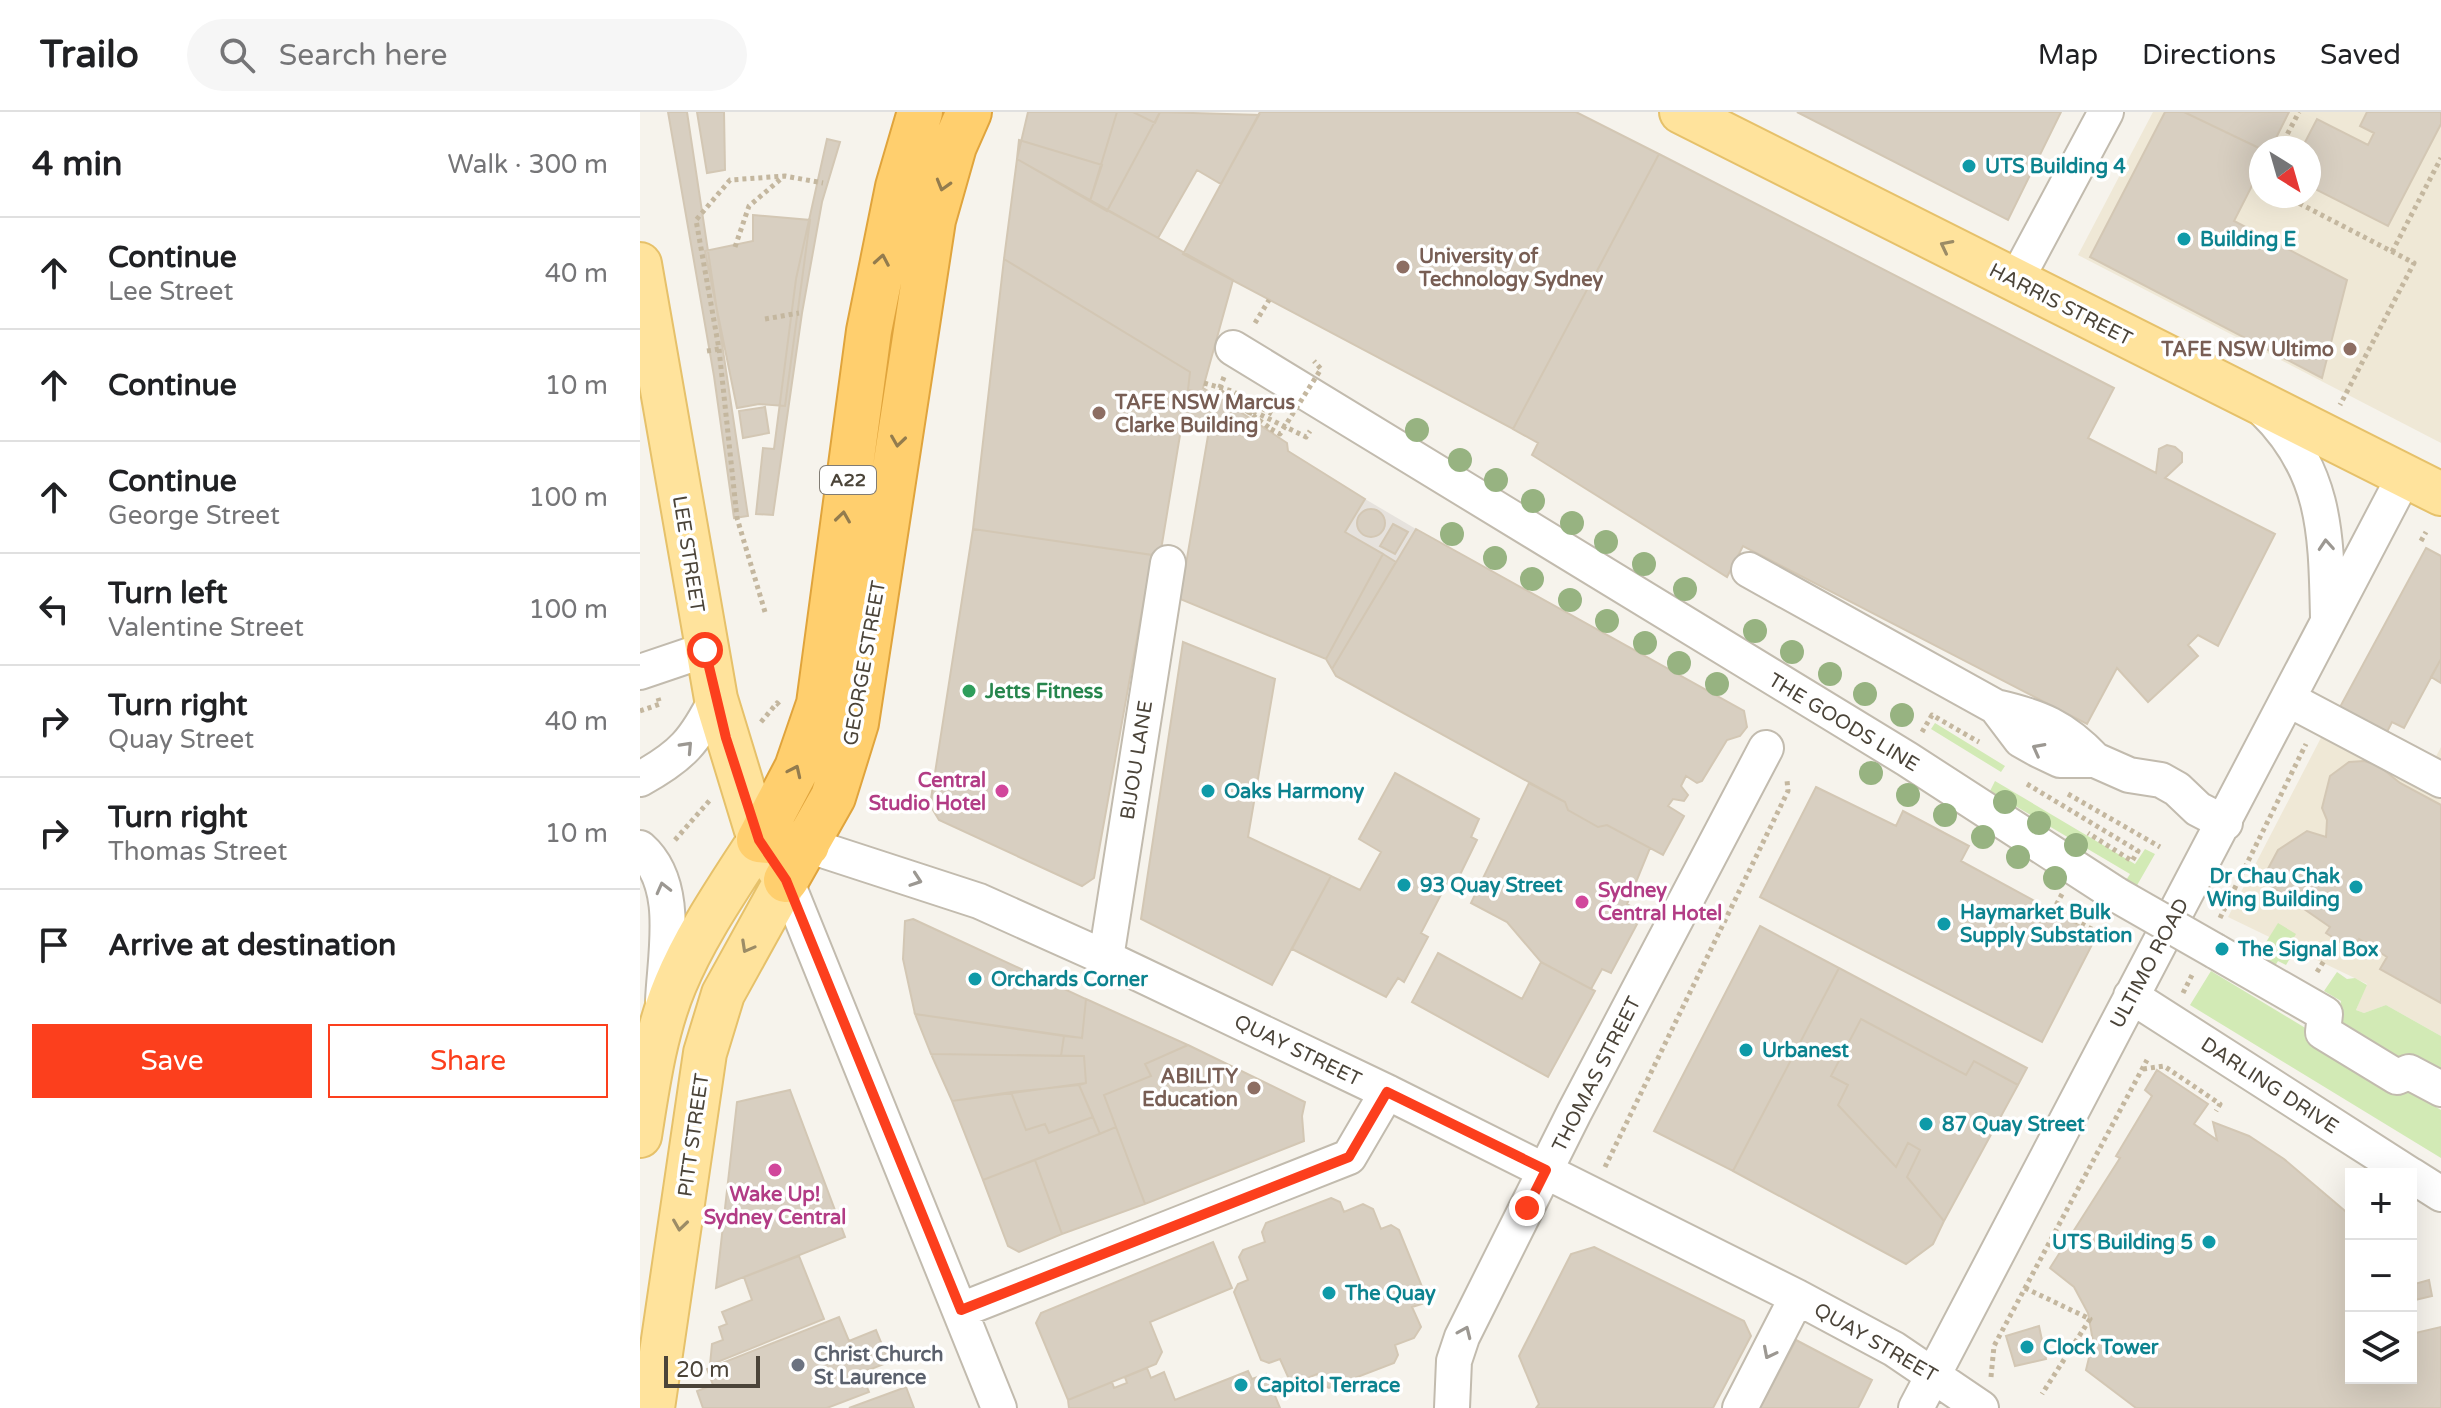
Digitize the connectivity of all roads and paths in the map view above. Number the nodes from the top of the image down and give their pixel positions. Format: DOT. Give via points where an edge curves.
graph roads {
  1 [pos="920,112"];
  2 [pos="969,112"];
  3 [pos="1681,112"];
  4 [pos="2106,112"];
  5 [pos="2299,112"];
  6 [pos="2286,136"];
  7 [pos="2441,158"];
  8 [pos="785,176"];
  9 [pos="823,183"];
  10 [pos="2308,208"];
  11 [pos="735,247"];
  12 [pos="2392,252"];
  13 [pos="640,264"];
  14 [pos="2015,282"];
  15 [pos="1269,300"];
  16 [pos="799,313"];
  17 [pos="765,319"];
  18 [pos="1266,332"];
  19 [pos="719,349"];
  20 [pos="707,351"];
  21 [pos="1314,361"];
  22 [pos="1228,364"];
  23 [pos="1204,383"];
  24 [pos="1219,390"];
  25 [pos="2248,395"];
  26 [pos="2339,405"];
  27 [pos="1275,425"];
  28 [pos="2405,475"];
  29 [pos="2433,513"];
  30 [pos="2421,541"];
  31 [pos="1168,563"];
  32 [pos="1749,570"];
  33 [pos="765,612"];
  34 [pos="2328,623"];
  35 [pos="705,650"];
  36 [pos="640,672"];
  37 [pos="716,699"];
  38 [pos="2288,699"];
  39 [pos="777,703"];
  40 [pos="760,723"];
  41 [pos="2308,740"];
  42 [pos="1934,741"];
  43 [pos="1988,747"];
  44 [pos="1776,758"];
  45 [pos="2018,778"];
  46 [pos="640,779"];
  47 [pos="2441,780"];
  48 [pos="2066,792"];
  49 [pos="710,800"];
  50 [pos="2211,816"];
  51 [pos="2078,827"];
  52 [pos="759,840"];
  53 [pos="655,847"];
  54 [pos="2160,847"];
  55 [pos="797,862"];
  56 [pos="2056,911"];
  57 [pos="2112,940"];
  58 [pos="2209,948"];
  59 [pos="1106,958"];
  60 [pos="2131,996"];
  61 [pos="2179,1001"];
  62 [pos="662,1022"];
  63 [pos="2147,1060"];
  64 [pos="2142,1070"];
  65 [pos="2441,1089"];
  66 [pos="1387,1092"];
  67 [pos="2216,1111"];
  68 [pos="640,1136"];
  69 [pos="1604,1168"];
  70 [pos="2401,1168"];
  71 [pos="1546,1170"];
  72 [pos="2417,1179"];
  73 [pos="2441,1194"];
  74 [pos="2025,1288"];
  75 [pos="1797,1297"];
  76 [pos="961,1310"];
  77 [pos="1934,1373"];
  78 [pos="2042,1394"];
  79 [pos="1986,1397"];
  80 [pos="653,1408"];
  81 [pos="999,1408"];
  82 [pos="1452,1408"];
  83 [pos="1740,1408"];
  84 [pos="1916,1408"];
  52 -- 1 [label="highway, GEORGE STREET / A22, one-way" via="797,768 819,704 869,331 898,187"];
  2 -- 55 [label="highway, GEORGE STREET / A22, one-way" via="954,146 930,235 852,742 833,797"];
  14 -- 3 [label="main road, HARRIS STREET, one-way"];
  4 -- 14 [label="street"];
  5 -- 6 [label="path"];
  7 -- 12 [label="path"];
  8 -- 9 [label="path"];
  8 -- 11 [label="path" via="749,206"];
  8 -- 19 [label="path" via="730,180 696,220"];
  10 -- 12 [label="path"];
  12 -- 26 [label="path" via="2414,263"];
  13 -- 35 [label="main road, LEE STREET"];
  14 -- 25 [label="main road, HARRIS STREET"];
  15 -- 18 [label="path" via="1254,324"];
  16 -- 17 [label="path"];
  19 -- 20 [label="path"];
  19 -- 33 [label="path" via="737,518"];
  21 -- 27 [label="path, bridge" via="1321,369 1280,434"];
  22 -- 24 [label="path"];
  22 -- 58 [label="street, THE GOODS LINE, bridge" via="1907,759"];
  23 -- 24 [label="path"];
  24 -- 27 [label="path" via="1249,415"];
  24 -- 27 [label="path" via="1232,391 1278,417"];
  25 -- 28 [label="main road, HARRIS STREET"];
  34 -- 25 [label="street, one-way" via="2325,531 2314,482 2292,443"];
  28 -- 29 [label="main road, HARRIS STREET"];
  28 -- 34 [label="street, ULTIMO ROAD"];
  29 -- 30 [label="path"];
  31 -- 59 [label="street, BIJOU LANE"];
  32 -- 50 [label="street" via="1996,707 2021,740 2037,749 2060,760 2095,760 2129,775 2151,796"];
  34 -- 38 [label="street, ULTIMO ROAD"];
  35 -- 36 [label="street"];
  35 -- 37 [label="main road, LEE STREET"];
  46 -- 37 [label="street, one-way" via="681,754 696,738"];
  37 -- 52 [label="main road, LEE STREET"];
  38 -- 47 [label="street"];
  38 -- 50 [label="street, ULTIMO ROAD"];
  39 -- 40 [label="path"];
  41 -- 58 [label="path"];
  42 -- 43 [label="path" via="1921,734 1932,715"];
  44 -- 69 [label="path" via="1788,791"];
  44 -- 71 [label="street, THOMAS STREET"];
  45 -- 51 [label="path" via="2138,851 2132,861"];
  48 -- 54 [label="path"];
  49 -- 53 [label="path"];
  50 -- 60 [label="street, ULTIMO ROAD"];
  52 -- 55 [label="highway"];
  52 -- 62 [label="main road" via="686,962"];
  62 -- 53 [label="street, one-way" via="666,899"];
  55 -- 59 [label="street, QUAY STREET, one-way" via="979,901"];
  55 -- 76 [label="street"];
  55 -- 80 [label="main road, PITT STREET, one-way" via="723,994 705,1053"];
  56 -- 57 [label="path"];
  58 -- 61 [label="path"];
  58 -- 65 [label="street, THE GOODS LINE" via="2325,1014 2323,1032 2397,1077 2409,1072"];
  59 -- 66 [label="street, QUAY STREET"];
  60 -- 70 [label="street, DARLING DRIVE"];
  60 -- 77 [label="street, ULTIMO ROAD"];
  62 -- 68 [label="main road"];
  63 -- 64 [label="path"];
  64 -- 67 [label="path" via="2164,1066 2220,1104"];
  64 -- 74 [label="path"];
  66 -- 71 [label="street, QUAY STREET"];
  66 -- 76 [label="street" via="1349,1157"];
  71 -- 75 [label="street, QUAY STREET"];
  82 -- 71 [label="street, THOMAS STREET, one-way" via="1454,1361 1462,1337"];
  72 -- 73 [label="street, DARLING DRIVE"];
  74 -- 78 [label="path" via="2090,1319"];
  74 -- 79 [label="path" via="1994,1346"];
  75 -- 77 [label="street, QUAY STREET"];
  75 -- 83 [label="street, one-way"];
  76 -- 81 [label="street"];
  77 -- 79 [label="street, QUAY STREET"];
  77 -- 84 [label="street, ULTIMO ROAD"];
}
